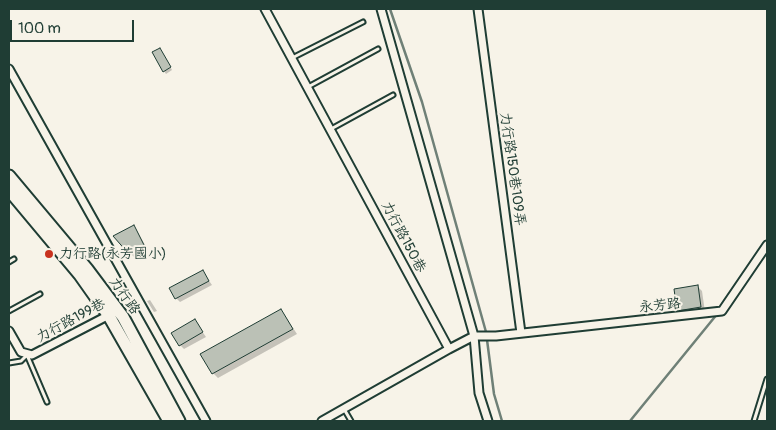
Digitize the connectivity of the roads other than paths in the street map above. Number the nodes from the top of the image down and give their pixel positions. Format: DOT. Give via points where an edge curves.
graph roads {
  1 [pos="265,9"];
  2 [pos="381,9"];
  3 [pos="478,9"];
  4 [pos="363,22"];
  5 [pos="378,49"];
  6 [pos="292,58"];
  7 [pos="9,69"];
  8 [pos="307,87"];
  9 [pos="393,95"];
  10 [pos="330,129"];
  11 [pos="9,176"];
  12 [pos="9,190"];
  13 [pos="767,245"];
  14 [pos="14,259"];
  15 [pos="9,262"];
  16 [pos="40,294"];
  17 [pos="9,312"];
  18 [pos="113,313"];
  19 [pos="9,331"];
  20 [pos="521,333"];
  21 [pos="474,336"];
  22 [pos="449,349"];
  23 [pos="27,355"];
  24 [pos="9,363"];
  25 [pos="767,379"];
  26 [pos="47,402"];
  27 [pos="344,409"];
  28 [pos="169,421"];
  29 [pos="180,421"];
  30 [pos="206,421"];
  31 [pos="322,421"];
  32 [pos="351,421"];
  33 [pos="488,421"];
  34 [pos="754,421"];
  1 -- 6 [label="street, 力行路150巷"];
  2 -- 21 [label="street"];
  3 -- 20 [label="street, 力行路150巷109弄"];
  4 -- 6 [label="lane"];
  5 -- 8 [label="lane"];
  6 -- 8 [label="street, 力行路150巷"];
  7 -- 30 [label="street"];
  8 -- 10 [label="street, 力行路150巷"];
  9 -- 10 [label="lane"];
  10 -- 22 [label="street, 力行路150巷"];
  11 -- 18 [label="main road, 力行路" via="87,270"];
  12 -- 18 [label="main road, 力行路"];
  13 -- 20 [label="street, 永芳路" via="722,311"];
  14 -- 15 [label="lane"];
  16 -- 17 [label="lane"];
  18 -- 23 [label="street, 力行路199巷"];
  18 -- 28 [label="main road, 力行路"];
  18 -- 29 [label="main road, 力行路"];
  19 -- 23 [label="street" via="21,352"];
  20 -- 21 [label="street"];
  21 -- 22 [label="street"];
  21 -- 33 [label="street" via="479,393"];
  22 -- 27 [label="street"];
  23 -- 24 [label="lane" via="21,361"];
  23 -- 26 [label="lane, 力行路199巷"];
  25 -- 34 [label="lane"];
  27 -- 31 [label="street"];
  27 -- 32 [label="lane"];
}
